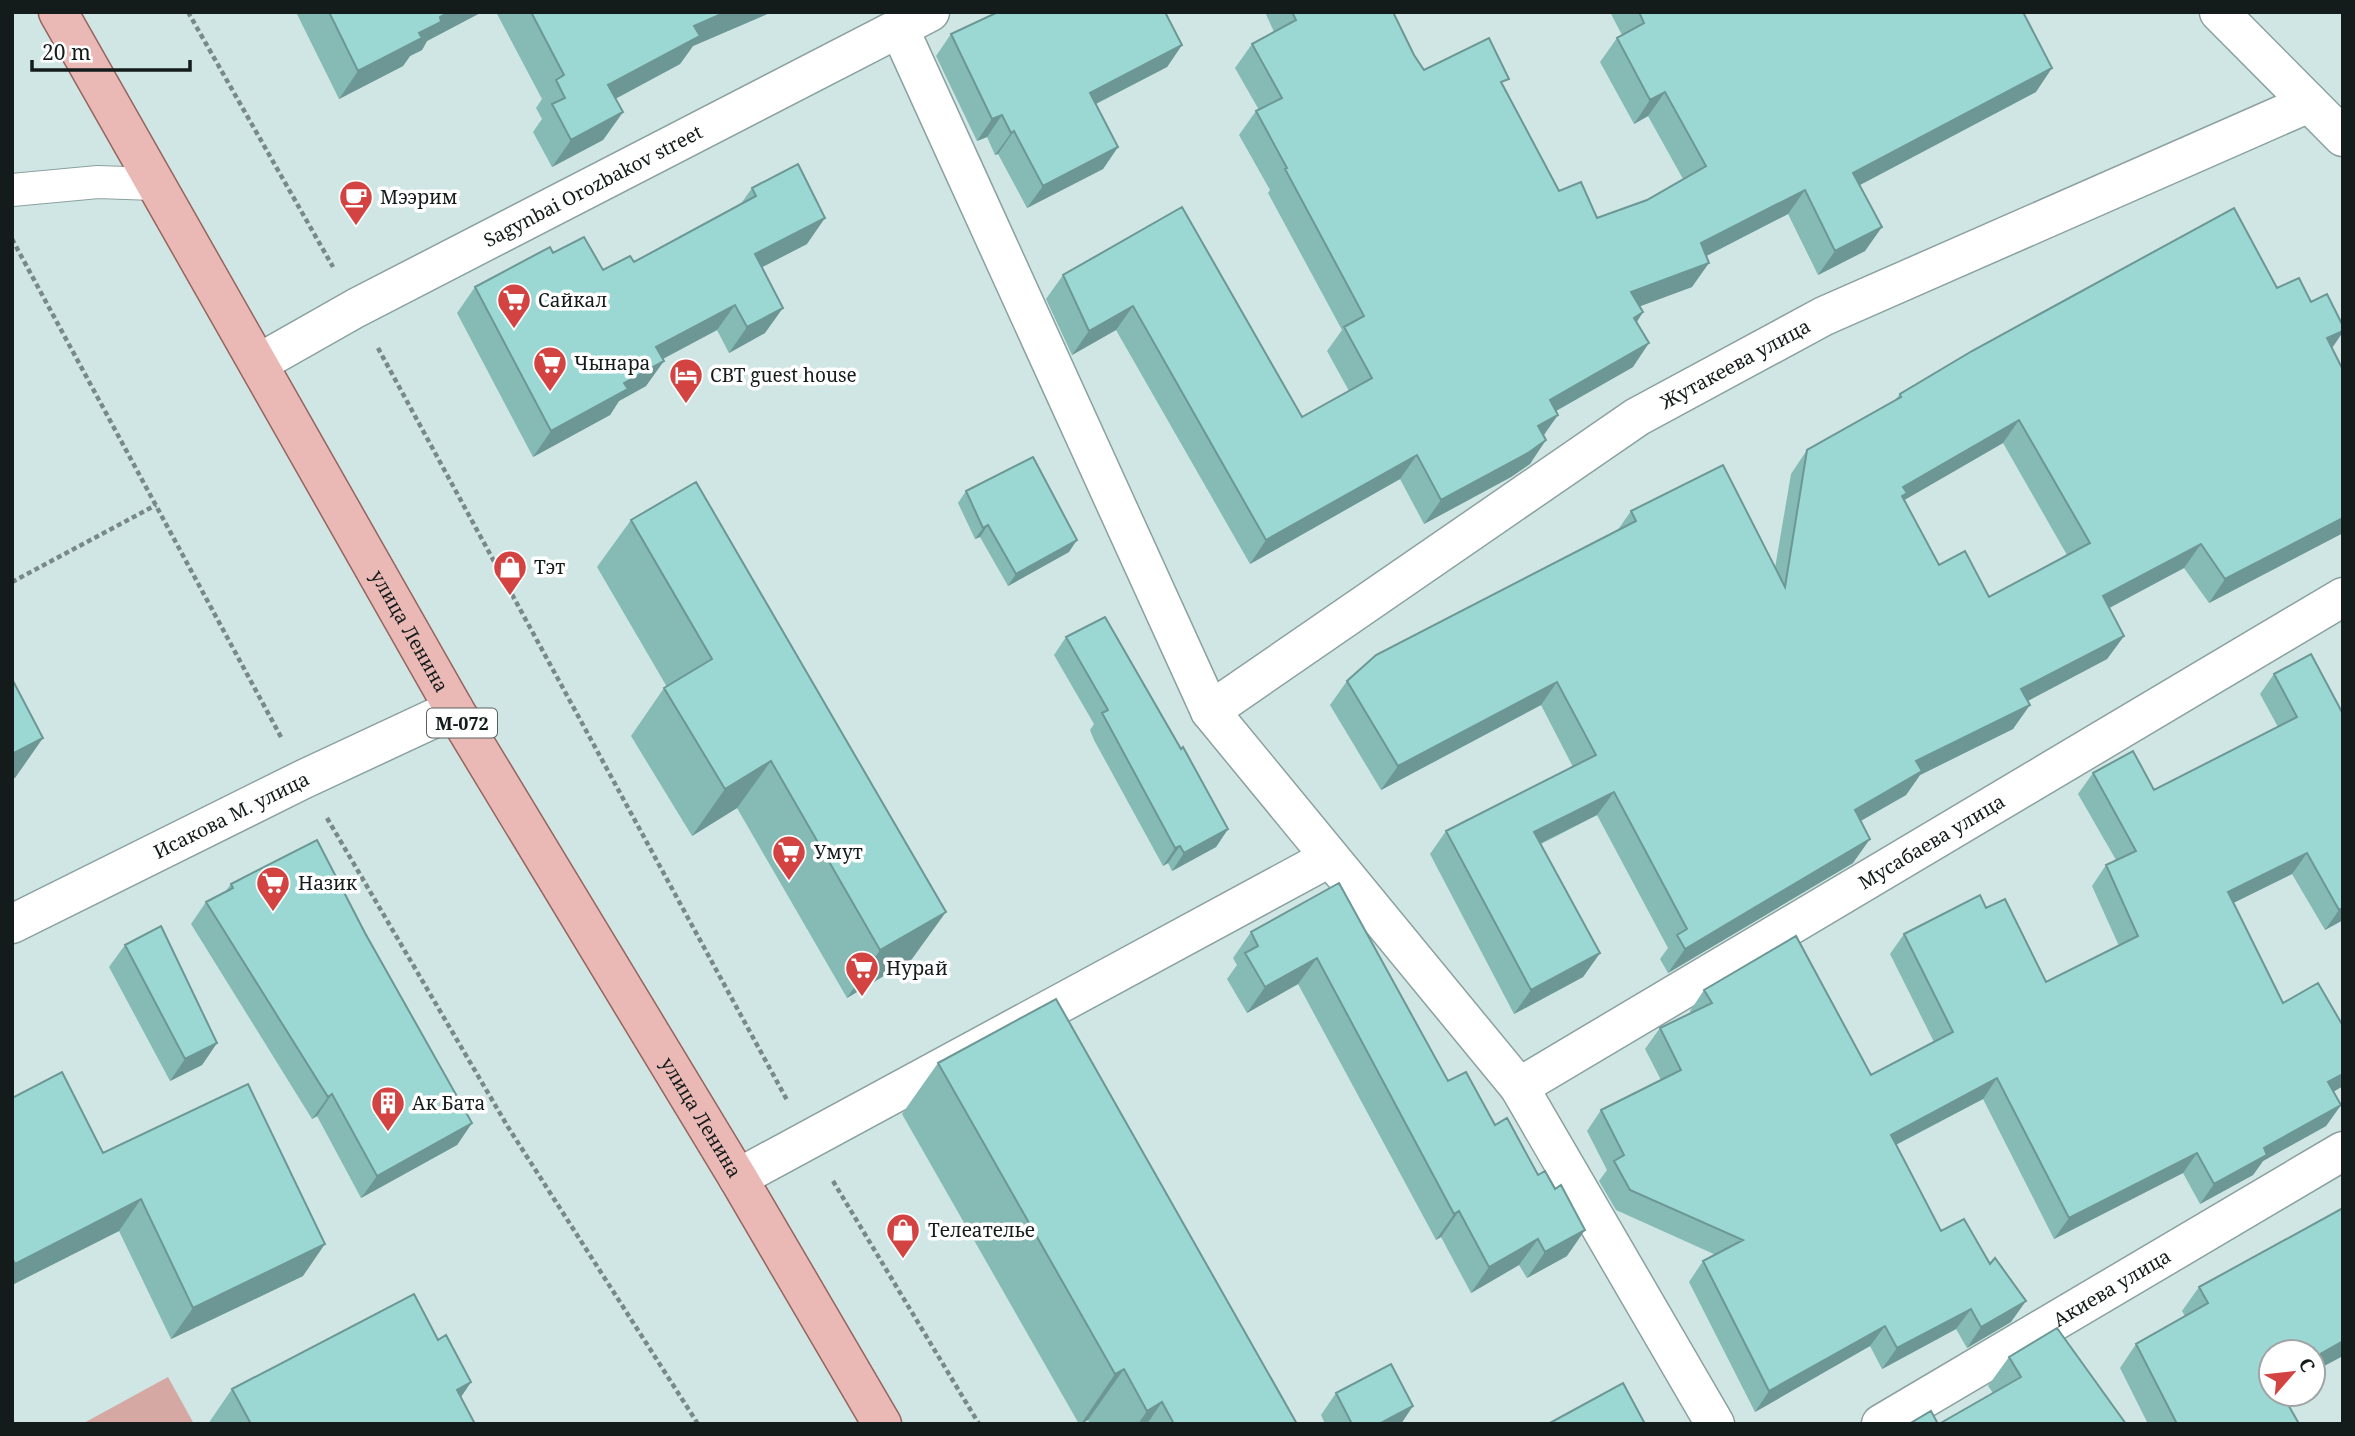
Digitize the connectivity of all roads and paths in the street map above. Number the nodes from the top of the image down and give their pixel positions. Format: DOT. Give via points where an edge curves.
graph roads {
  1 [pos="58,12"];
  2 [pos="188,12"];
  3 [pos="2219,12"];
  4 [pos="914,20"];
  5 [pos="2309,103"];
  6 [pos="2343,137"];
  7 [pos="153,184"];
  8 [pos="12,190"];
  9 [pos="12,239"];
  10 [pos="356,308"];
  11 [pos="259,363"];
  12 [pos="156,505"];
  13 [pos="12,582"];
  14 [pos="2343,597"];
  15 [pos="454,709"];
  16 [pos="1210,711"];
  17 [pos="304,779"];
  18 [pos="1329,858"];
  19 [pos="12,924"];
  20 [pos="1518,1087"];
  21 [pos="807,1138"];
  22 [pos="2343,1151"];
  23 [pos="738,1178"];
  24 [pos="698,1424"];
  25 [pos="881,1424"];
  26 [pos="979,1424"];
  27 [pos="1715,1424"];
  28 [pos="1881,1424"];
  1 -- 7 [label="main road, улица Ленина / М-072"];
  2 -- 10 [label="path"];
  3 -- 5 [label="street"];
  4 -- 10 [label="street, Sagynbai Orozbakov street"];
  4 -- 16 [label="street"];
  5 -- 6 [label="street"];
  5 -- 16 [label="street, Жутакеева улица" via="1824,316 1637,417"];
  7 -- 8 [label="lane" via="98,182"];
  7 -- 11 [label="main road, улица Ленина / М-072"];
  9 -- 12 [label="path"];
  10 -- 11 [label="street, Sagynbai Orozbakov street"];
  10 -- 21 [label="path"];
  11 -- 15 [label="main road, улица Ленина / М-072"];
  12 -- 13 [label="path"];
  12 -- 17 [label="path"];
  14 -- 20 [label="street, Мусабаева улица"];
  15 -- 17 [label="street, Исакова М. улица"];
  15 -- 23 [label="main road, улица Ленина / М-072"];
  16 -- 18 [label="street"];
  17 -- 19 [label="street, Исакова М. улица"];
  17 -- 24 [label="path" via="508,1127"];
  18 -- 20 [label="street"];
  18 -- 21 [label="street"];
  20 -- 27 [label="street"];
  21 -- 23 [label="street"];
  21 -- 26 [label="path"];
  22 -- 28 [label="street, Акиева улица"];
  23 -- 25 [label="main road, улица Ленина / М-072"];
}
